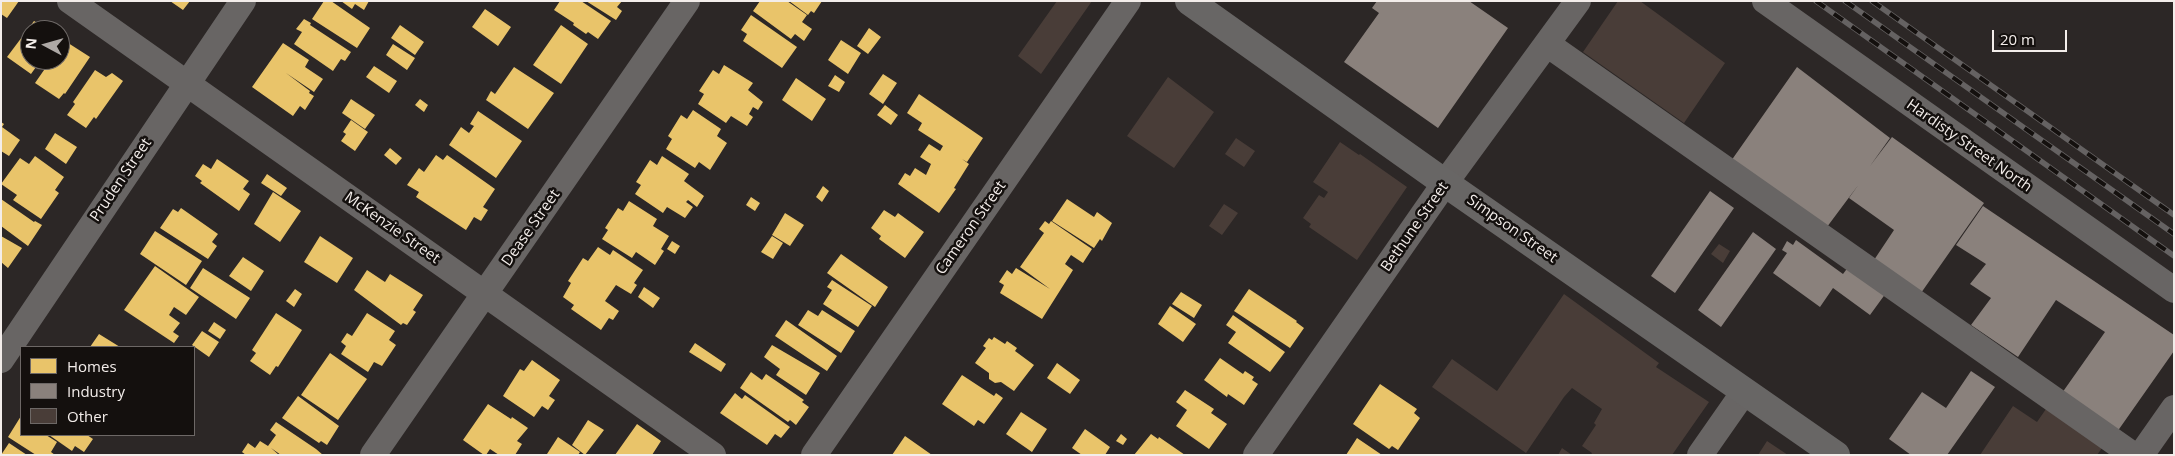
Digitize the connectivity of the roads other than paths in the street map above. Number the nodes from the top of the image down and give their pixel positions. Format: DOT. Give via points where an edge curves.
graph roads {
  1 [pos="70,1"];
  2 [pos="242,1"];
  3 [pos="687,1"];
  4 [pos="1128,1"];
  5 [pos="1189,1"];
  6 [pos="1578,1"];
  7 [pos="1765,1"];
  8 [pos="1547,44"];
  9 [pos="186,83"];
  10 [pos="1445,183"];
  11 [pos="2174,290"];
  12 [pos="485,294"];
  13 [pos="1,360"];
  14 [pos="1744,392"];
  15 [pos="2174,408"];
  16 [pos="373,455"];
  17 [pos="713,455"];
  18 [pos="814,455"];
  19 [pos="1256,455"];
  20 [pos="1700,455"];
  21 [pos="1836,455"];
  22 [pos="2133,455"];
  23 [pos="2141,455"];
  1 -- 9 [label="street, McKenzie Street"];
  2 -- 9 [label="street, Pruden Street"];
  3 -- 12 [label="street, Dease Street"];
  4 -- 18 [label="street, Cameron Street"];
  5 -- 10 [label="main road, Simpson Street"];
  6 -- 8 [label="street, Bethune Street"];
  7 -- 11 [label="street, Hardisty Street North"];
  8 -- 10 [label="street, Bethune Street"];
  8 -- 22 [label="street"];
  9 -- 12 [label="street, McKenzie Street"];
  9 -- 13 [label="street, Pruden Street"];
  10 -- 14 [label="main road, Simpson Street"];
  10 -- 19 [label="street, Bethune Street"];
  12 -- 16 [label="street, Dease Street"];
  12 -- 17 [label="street, McKenzie Street"];
  14 -- 20 [label="street"];
  14 -- 21 [label="main road, Simpson Street"];
  15 -- 23 [label="street"];
}
